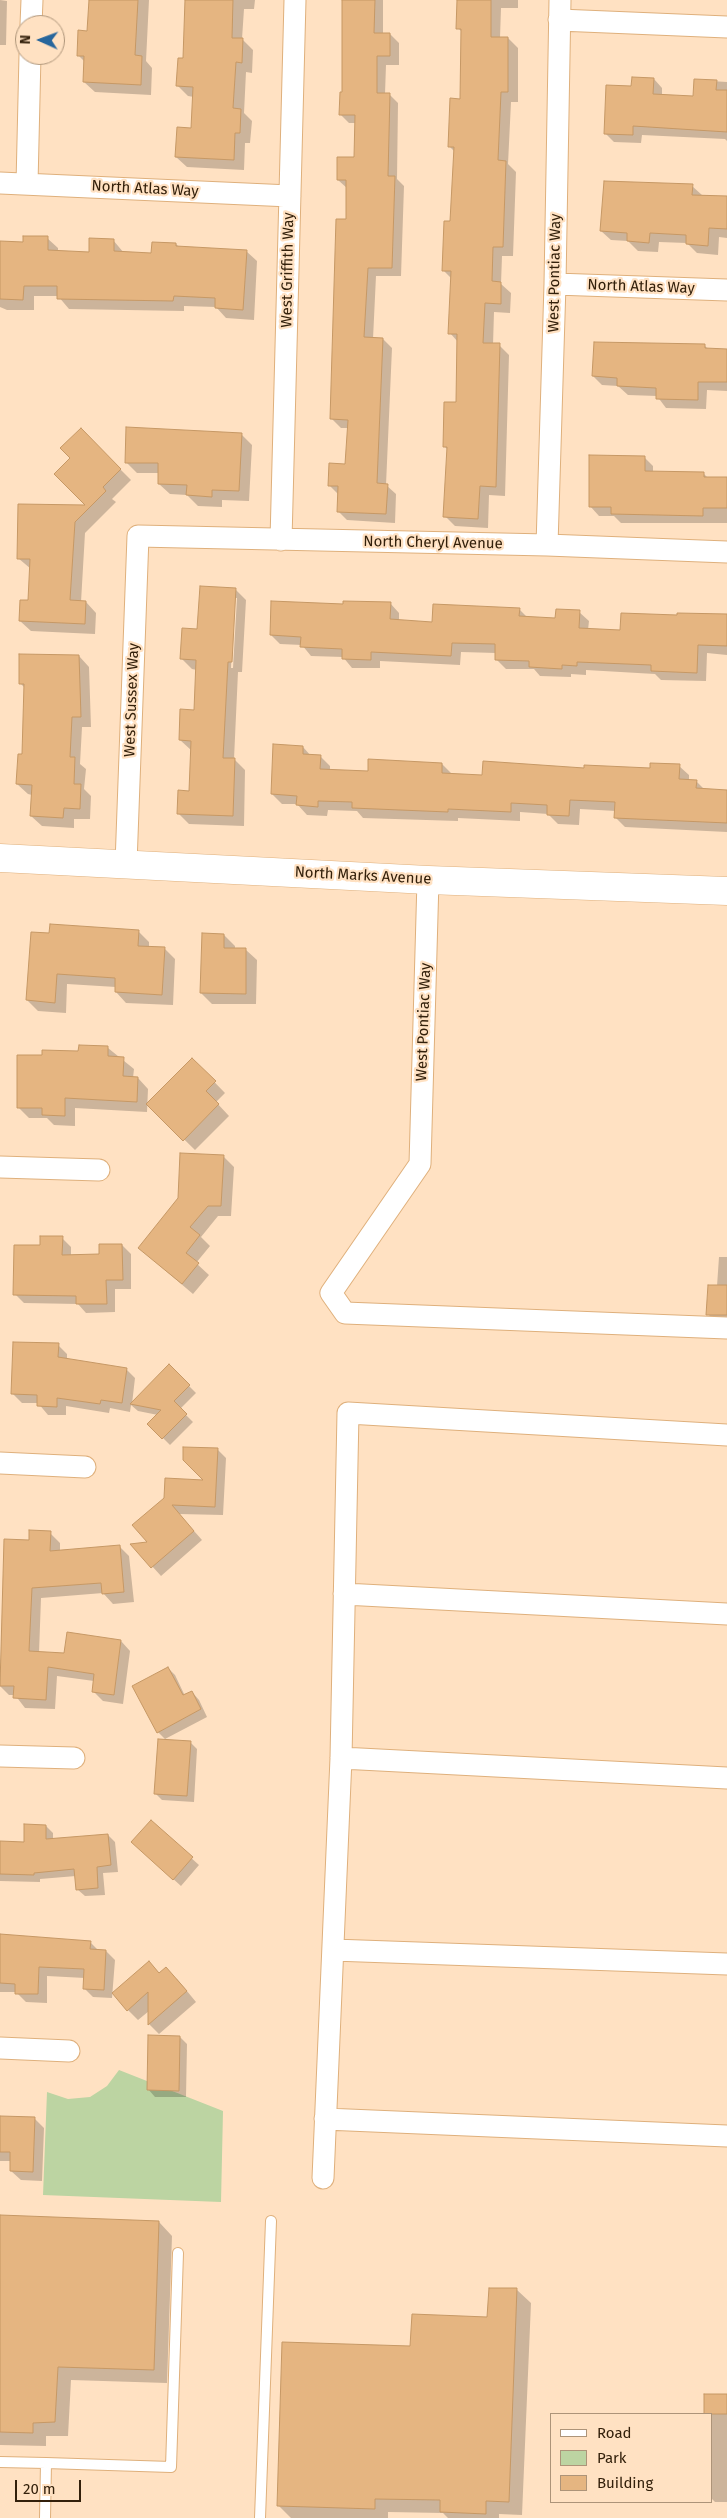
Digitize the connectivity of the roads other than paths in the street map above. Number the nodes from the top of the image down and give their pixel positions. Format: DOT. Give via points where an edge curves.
graph roads {
  1 [pos="32,0"];
  2 [pos="295,0"];
  3 [pos="559,10"];
  4 [pos="31,15"];
  5 [pos="727,27"];
  6 [pos="30,65"];
  7 [pos="0,183"];
  8 [pos="27,184"];
  9 [pos="290,196"];
  10 [pos="555,284"];
  11 [pos="727,290"];
  12 [pos="138,536"];
  13 [pos="282,540"];
  14 [pos="547,545"];
  15 [pos="727,552"];
  16 [pos="0,858"];
  17 [pos="126,864"];
  18 [pos="428,880"];
  19 [pos="727,891"];
  20 [pos="0,1167"];
  21 [pos="100,1170"];
  22 [pos="727,1328"];
  23 [pos="727,1435"];
  24 [pos="0,1464"];
  25 [pos="85,1467"];
  26 [pos="344,1594"];
  27 [pos="727,1614"];
  28 [pos="0,1756"];
  29 [pos="74,1758"];
  30 [pos="340,1758"];
  31 [pos="727,1778"];
  32 [pos="333,1950"];
  33 [pos="727,1964"];
  34 [pos="0,2048"];
  35 [pos="69,2051"];
  36 [pos="325,2119"];
  37 [pos="727,2136"];
  38 [pos="323,2178"];
  39 [pos="271,2221"];
  40 [pos="178,2253"];
  41 [pos="0,2462"];
  42 [pos="46,2463"];
  43 [pos="45,2518"];
  44 [pos="260,2518"];
  1 -- 4 [label="street"];
  2 -- 9 [label="street, West Griffith Way"];
  3 -- 5 [label="street"];
  3 -- 10 [label="street, West Pontiac Way"];
  6 -- 8 [label="street"];
  7 -- 8 [label="street, North Atlas Way"];
  8 -- 9 [label="street, North Atlas Way"];
  9 -- 13 [label="street, West Griffith Way"];
  10 -- 11 [label="street, North Atlas Way"];
  10 -- 14 [label="street, West Pontiac Way"];
  12 -- 13 [label="street, North Cheryl Avenue"];
  12 -- 17 [label="street, West Sussex Way"];
  13 -- 14 [label="street, North Cheryl Avenue"];
  14 -- 15 [label="street, North Cheryl Avenue"];
  16 -- 17 [label="main road, North Marks Avenue"];
  17 -- 18 [label="main road, North Marks Avenue"];
  18 -- 19 [label="main road, North Marks Avenue"];
  18 -- 22 [label="street, West Pontiac Way" via="420,1164 331,1293 345,1314"];
  20 -- 21 [label="street"];
  23 -- 26 [label="street" via="348,1412"];
  24 -- 25 [label="street"];
  26 -- 27 [label="street"];
  26 -- 30 [label="street"];
  28 -- 29 [label="street"];
  30 -- 31 [label="street"];
  30 -- 32 [label="street"];
  32 -- 33 [label="street"];
  32 -- 36 [label="street"];
  34 -- 35 [label="street"];
  36 -- 37 [label="street"];
  36 -- 38 [label="street"];
  39 -- 44 [label="lane"];
  40 -- 42 [label="lane" via="171,2467"];
  41 -- 42 [label="lane"];
  42 -- 43 [label="lane"];
}
